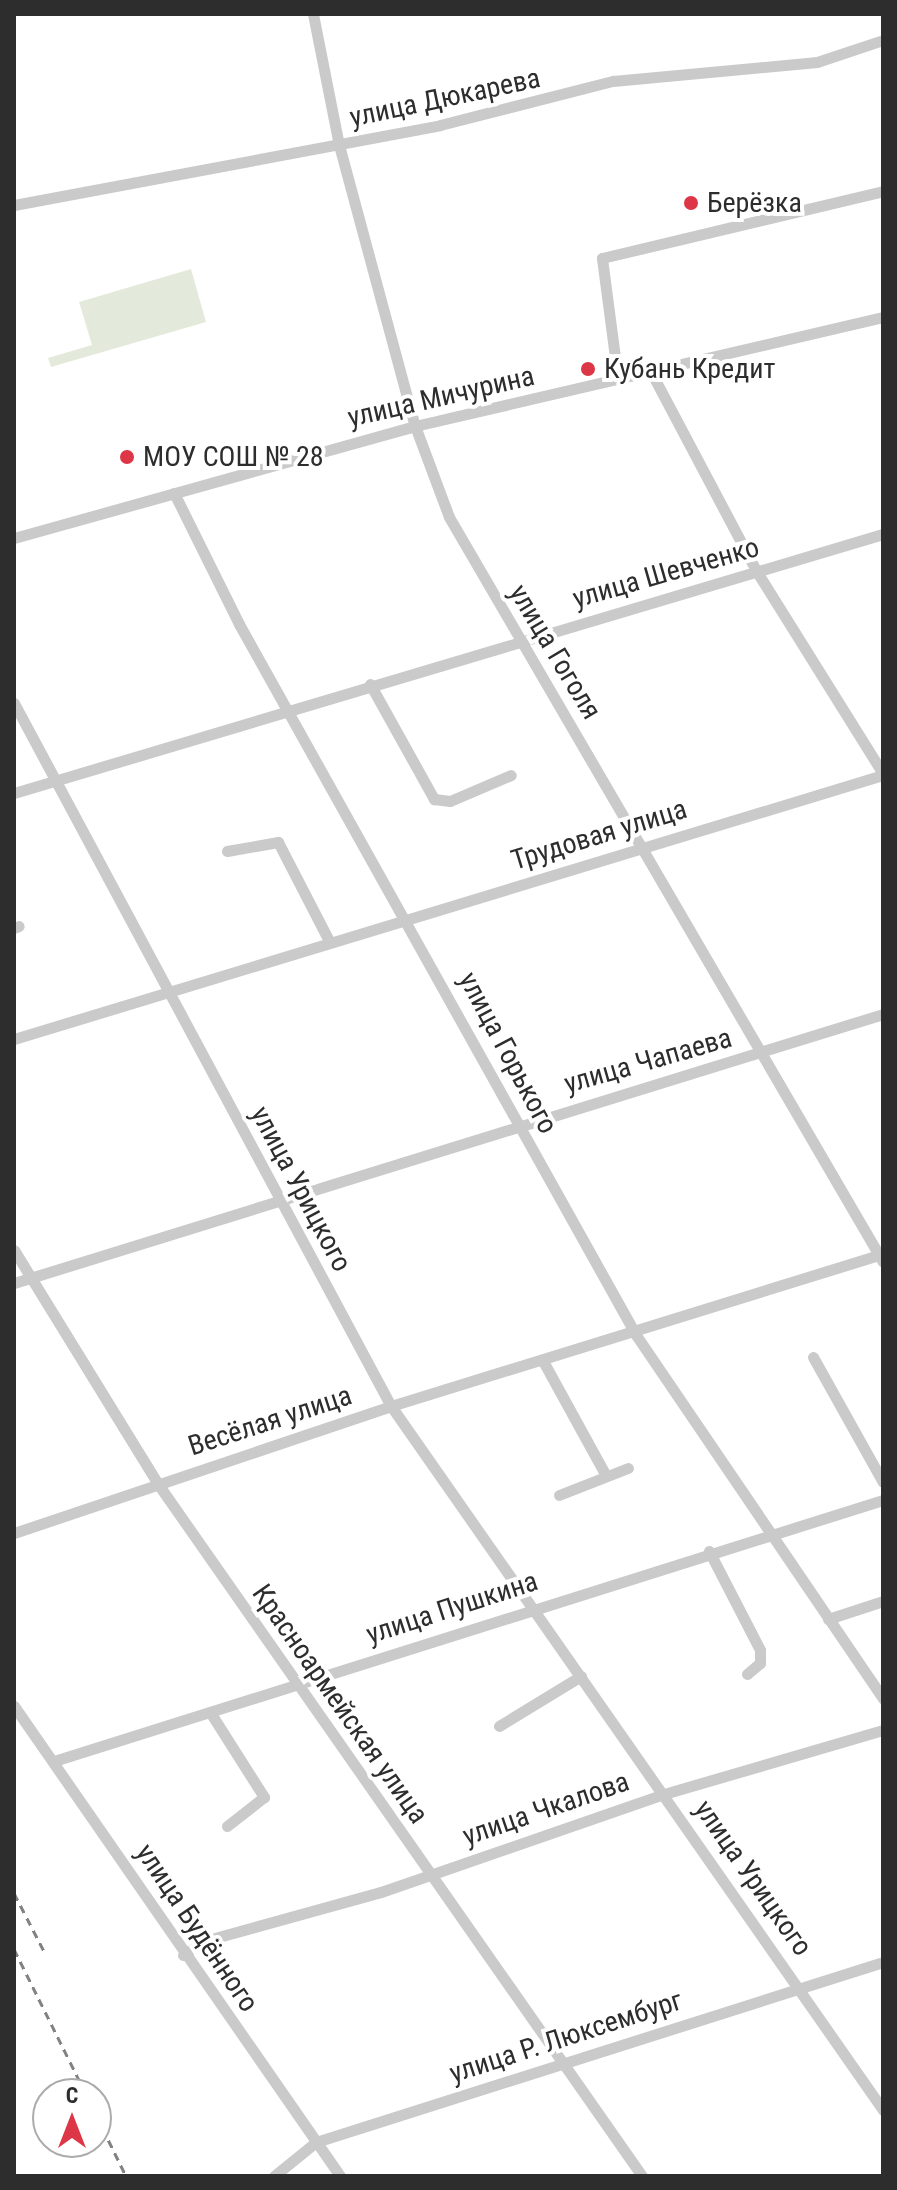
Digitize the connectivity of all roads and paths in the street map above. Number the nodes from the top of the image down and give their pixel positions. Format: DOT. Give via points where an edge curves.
graph roads {
  1 [pos="313,14"];
  2 [pos="883,40"];
  3 [pos="339,145"];
  4 [pos="883,191"];
  5 [pos="14,205"];
  6 [pos="883,317"];
  7 [pos="651,372"];
  8 [pos="618,380"];
  9 [pos="415,426"];
  10 [pos="174,493"];
  11 [pos="883,534"];
  12 [pos="14,538"];
  13 [pos="757,572"];
  14 [pos="523,642"];
  15 [pos="370,684"];
  16 [pos="14,703"];
  17 [pos="286,708"];
  18 [pos="511,775"];
  19 [pos="883,775"];
  20 [pos="56,778"];
  21 [pos="14,793"];
  22 [pos="640,848"];
  23 [pos="227,851"];
  24 [pos="408,918"];
  25 [pos="329,941"];
  26 [pos="172,991"];
  27 [pos="883,1014"];
  28 [pos="14,1039"];
  29 [pos="760,1053"];
  30 [pos="519,1124"];
  31 [pos="278,1200"];
  32 [pos="14,1250"];
  33 [pos="882,1257"];
  34 [pos="29,1279"];
  35 [pos="14,1283"];
  36 [pos="636,1335"];
  37 [pos="813,1357"];
  38 [pos="543,1361"];
  39 [pos="391,1406"];
  40 [pos="628,1468"];
  41 [pos="605,1474"];
  42 [pos="883,1482"];
  43 [pos="158,1484"];
  44 [pos="559,1495"];
  45 [pos="883,1500"];
  46 [pos="14,1533"];
  47 [pos="769,1534"];
  48 [pos="709,1551"];
  49 [pos="883,1601"];
  50 [pos="530,1607"];
  51 [pos="828,1619"];
  52 [pos="747,1674"];
  53 [pos="581,1676"];
  54 [pos="297,1685"];
  55 [pos="883,1699"];
  56 [pos="14,1706"];
  57 [pos="210,1712"];
  58 [pos="499,1726"];
  59 [pos="883,1730"];
  60 [pos="54,1761"];
  61 [pos="664,1794"];
  62 [pos="227,1826"];
  63 [pos="429,1874"];
  64 [pos="183,1955"];
  65 [pos="883,1962"];
  66 [pos="799,1986"];
  67 [pos="562,2065"];
  68 [pos="883,2110"];
  69 [pos="316,2142"];
  70 [pos="274,2176"];
  71 [pos="340,2176"];
  72 [pos="642,2176"];
  1 -- 3 [label="street, улица Гоголя"];
  2 -- 3 [label="street, улица Дюкарева" via="817,62 613,81"];
  3 -- 5 [label="street, улица Дюкарева"];
  3 -- 9 [label="street, улица Гоголя"];
  4 -- 8 [label="street" via="602,258"];
  6 -- 7 [label="street, улица Мичурина"];
  7 -- 8 [label="street, улица Мичурина"];
  7 -- 13 [label="street"];
  8 -- 9 [label="street, улица Мичурина"];
  9 -- 10 [label="street, улица Мичурина"];
  9 -- 14 [label="street, улица Гоголя" via="449,517"];
  10 -- 12 [label="street, улица Мичурина"];
  10 -- 17 [label="street, улица Горького"];
  11 -- 13 [label="street, улица Шевченко"];
  13 -- 14 [label="street, улица Шевченко"];
  13 -- 19 [label="street"];
  14 -- 15 [label="street, улица Шевченко"];
  14 -- 22 [label="street, улица Гоголя"];
  15 -- 17 [label="street, улица Шевченко"];
  15 -- 18 [label="street" via="434,799 450,801"];
  16 -- 20 [label="street, улица Урицкого"];
  17 -- 20 [label="street, улица Шевченко"];
  17 -- 24 [label="street, улица Горького"];
  19 -- 22 [label="street, Трудовая улица"];
  20 -- 21 [label="street, улица Шевченко"];
  20 -- 26 [label="street, улица Урицкого"];
  22 -- 24 [label="street, Трудовая улица"];
  22 -- 29 [label="street, улица Гоголя"];
  23 -- 25 [label="street" via="278,842"];
  24 -- 25 [label="street, Трудовая улица"];
  24 -- 30 [label="street, улица Горького"];
  25 -- 26 [label="street, Трудовая улица"];
  26 -- 28 [label="street, Трудовая улица"];
  26 -- 31 [label="street, улица Урицкого"];
  27 -- 29 [label="street, улица Чапаева"];
  29 -- 30 [label="street, улица Чапаева"];
  29 -- 33 [label="street, улица Гоголя"];
  30 -- 31 [label="street, улица Чапаева"];
  30 -- 36 [label="street, улица Горького"];
  31 -- 34 [label="street, улица Чапаева"];
  31 -- 39 [label="street, улица Урицкого"];
  32 -- 34 [label="street, Красноармейская улица"];
  33 -- 36 [label="street, Весёлая улица"];
  34 -- 35 [label="street, улица Чапаева"];
  34 -- 43 [label="street, Красноармейская улица"];
  36 -- 38 [label="street, Весёлая улица"];
  36 -- 47 [label="street, улица Горького"];
  37 -- 42 [label="street"];
  38 -- 39 [label="street, Весёлая улица"];
  38 -- 41 [label="street"];
  39 -- 43 [label="street, Весёлая улица"];
  39 -- 50 [label="street, улица Урицкого"];
  40 -- 41 [label="street"];
  41 -- 44 [label="street"];
  43 -- 46 [label="street, Весёлая улица"];
  43 -- 54 [label="street, Красноармейская улица"];
  45 -- 47 [label="street, улица Пушкина"];
  47 -- 48 [label="street, улица Пушкина"];
  47 -- 51 [label="street, улица Горького"];
  48 -- 50 [label="street, улица Пушкина"];
  48 -- 52 [label="street" via="760,1650 760,1663"];
  49 -- 51 [label="street"];
  50 -- 53 [label="street, улица Урицкого"];
  50 -- 54 [label="street, улица Пушкина"];
  51 -- 55 [label="street, улица Горького"];
  53 -- 58 [label="street"];
  53 -- 61 [label="street, улица Урицкого"];
  54 -- 57 [label="street, улица Пушкина"];
  54 -- 63 [label="street, Красноармейская улица"];
  56 -- 60 [label="street, улица Будённого"];
  57 -- 60 [label="street, улица Пушкина"];
  57 -- 62 [label="street" via="264,1797"];
  59 -- 61 [label="street, улица Чкалова"];
  60 -- 64 [label="street, улица Будённого"];
  61 -- 63 [label="street, улица Чкалова"];
  61 -- 66 [label="street, улица Урицкого"];
  63 -- 64 [label="street, улица Чкалова" via="204,1941"];
  63 -- 67 [label="street, Красноармейская улица"];
  64 -- 69 [label="street, улица Будённого"];
  65 -- 66 [label="street, улица Р. Люксембург"];
  66 -- 67 [label="street, улица Р. Люксембург"];
  66 -- 68 [label="street, улица Урицкого"];
  67 -- 69 [label="street, улица Р. Люксембург"];
  67 -- 72 [label="street, Красноармейская улица"];
  69 -- 70 [label="street, улица Р. Люксембург"];
  69 -- 71 [label="street, улица Будённого"];
}
